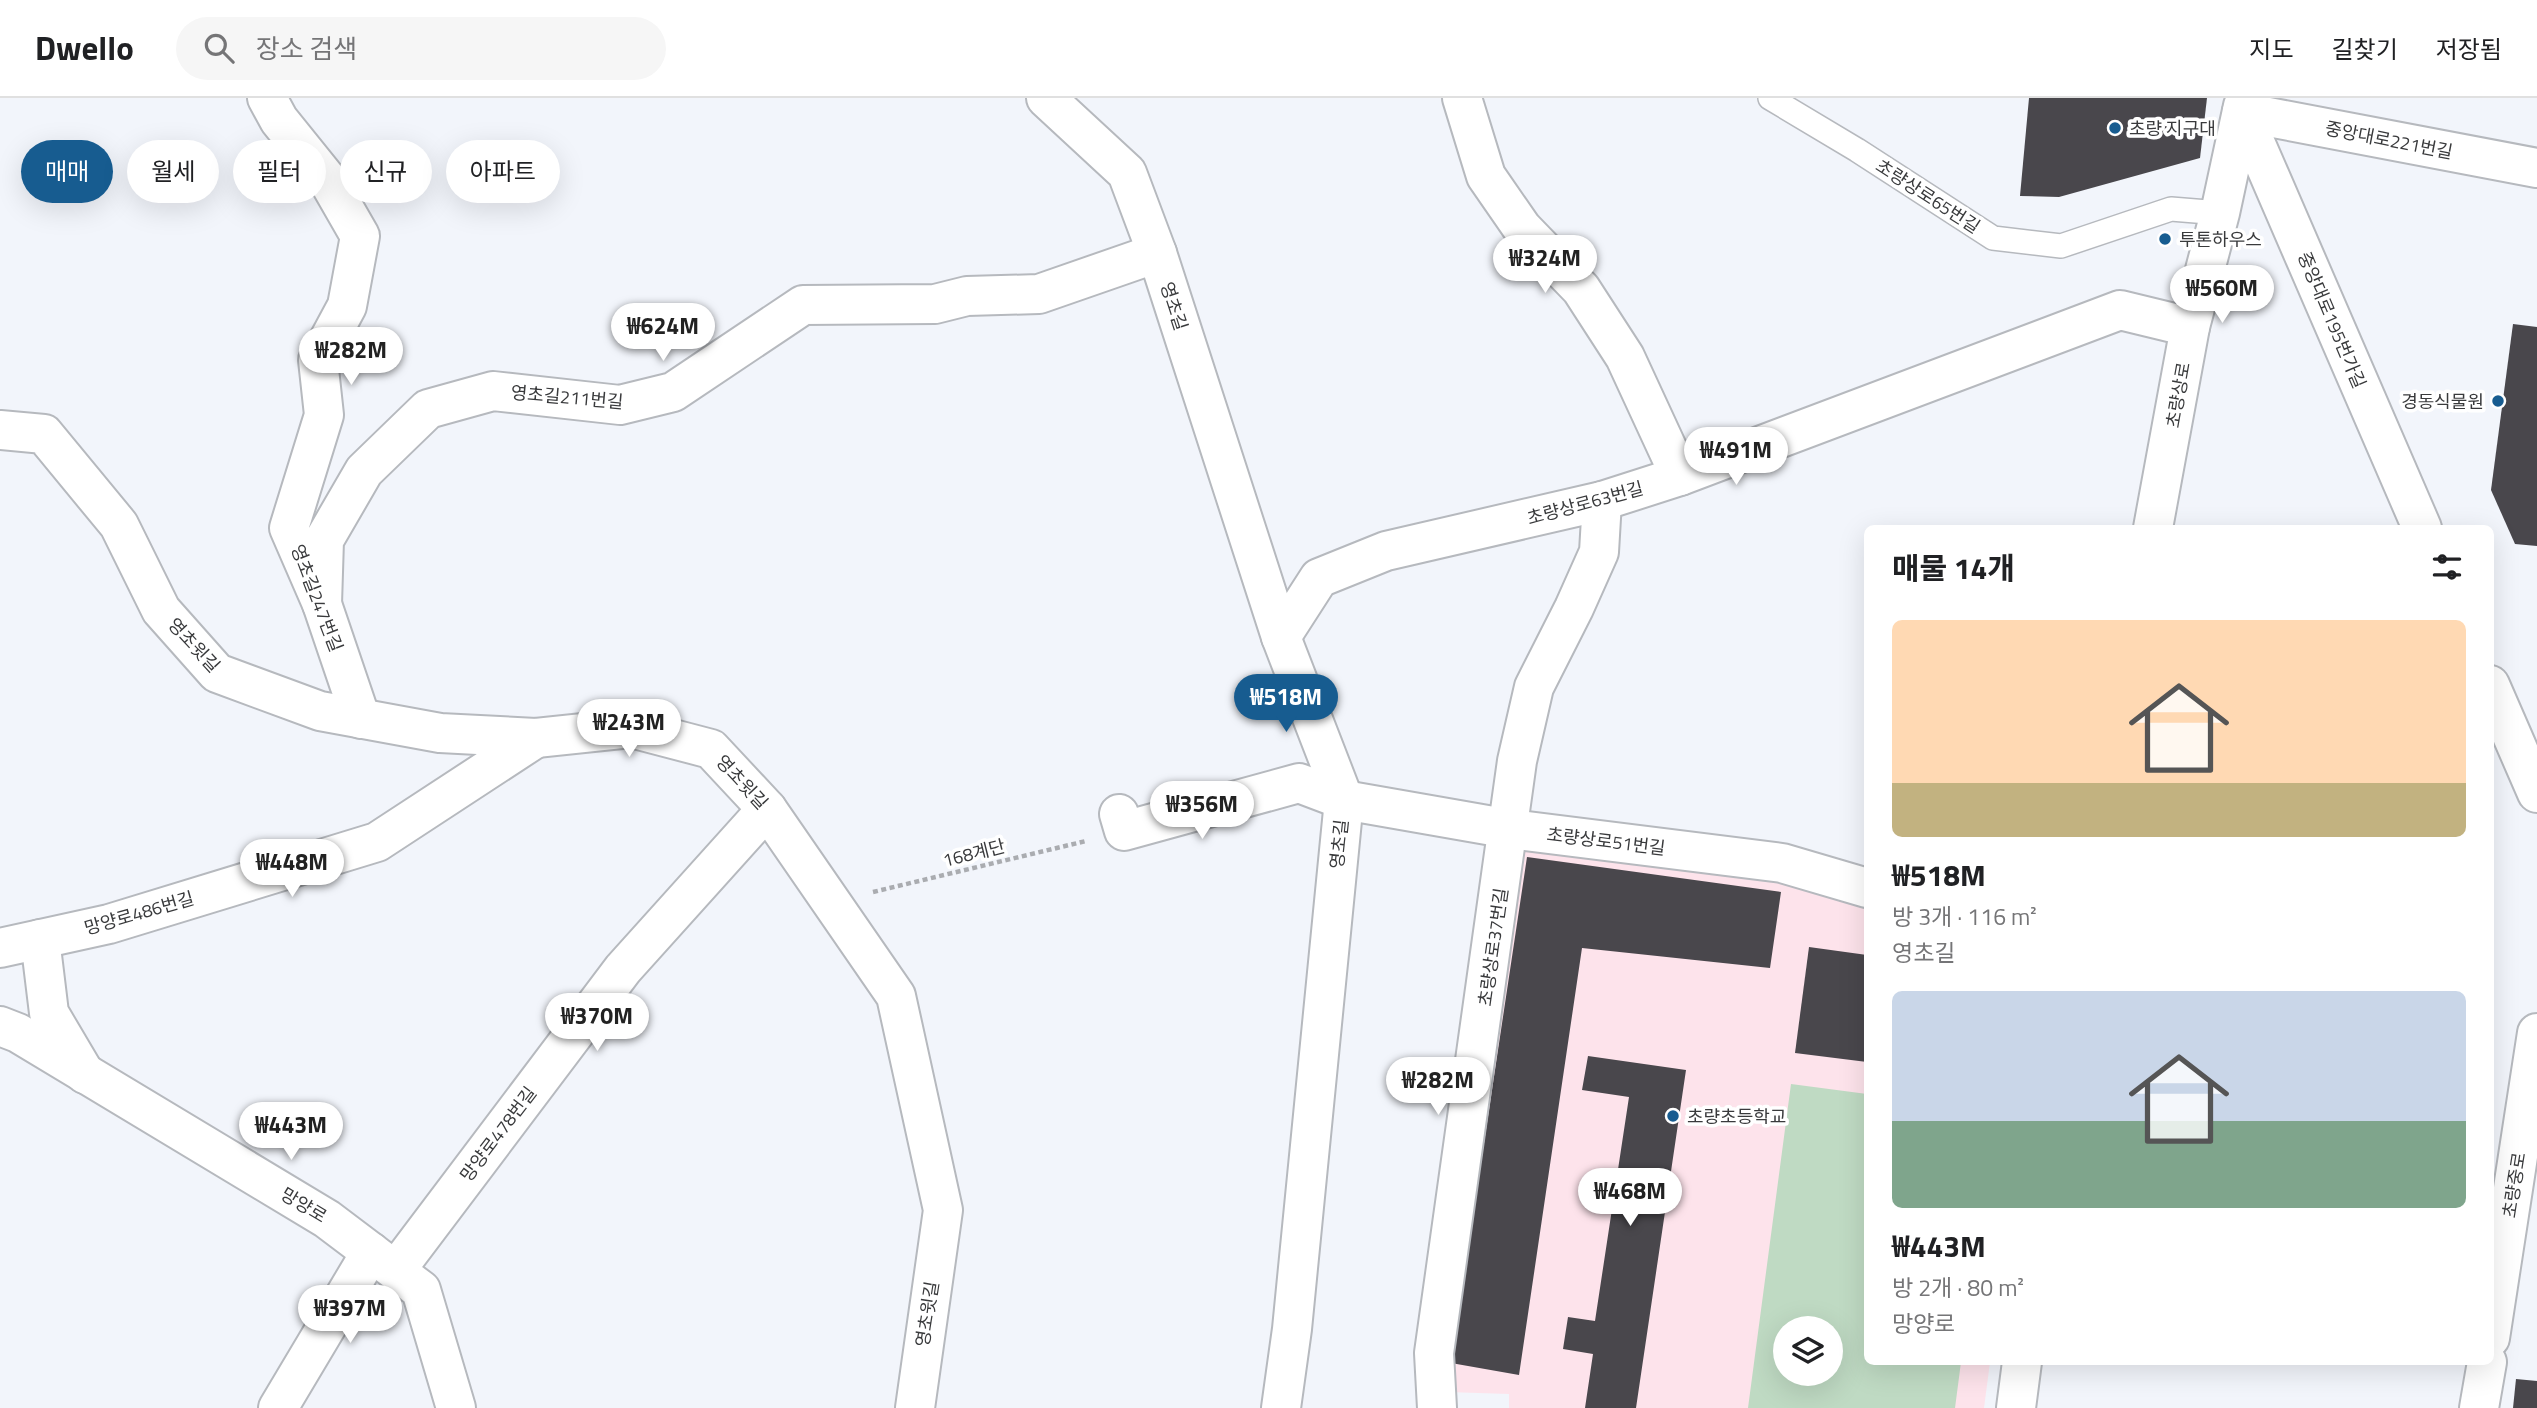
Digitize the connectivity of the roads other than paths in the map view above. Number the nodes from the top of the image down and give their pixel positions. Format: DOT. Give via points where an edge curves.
graph roads {
  1 [pos="267,98"];
  2 [pos="1462,98"];
  3 [pos="1770,98"];
  4 [pos="1055,101"];
  5 [pos="2243,105"];
  6 [pos="2537,168"];
  7 [pos="2220,213"];
  8 [pos="1157,253"];
  9 [pos="2190,327"];
  10 [pos="0,430"];
  11 [pos="1680,476"];
  12 [pos="1602,501"];
  13 [pos="2154,525"];
  14 [pos="2421,525"];
  15 [pos="322,604"];
  16 [pos="1281,637"];
  17 [pos="2494,694"];
  18 [pos="361,719"];
  19 [pos="536,738"];
  20 [pos="2537,793"];
  21 [pos="1344,800"];
  22 [pos="767,809"];
  23 [pos="1121,823"];
  24 [pos="1510,829"];
  25 [pos="1864,887"];
  26 [pos="40,939"];
  27 [pos="0,948"];
  28 [pos="0,1026"];
  29 [pos="2537,1033"];
  30 [pos="85,1074"];
  31 [pos="384,1261"];
  32 [pos="2494,1312"];
  33 [pos="2022,1365"];
  34 [pos="2486,1365"];
  35 [pos="278,1408"];
  36 [pos="456,1408"];
  37 [pos="915,1408"];
  38 [pos="1281,1408"];
  39 [pos="1437,1408"];
  40 [pos="2016,1408"];
  41 [pos="2479,1408"];
  1 -- 15 [label="street, 영초길247번길" via="279,120 329,181 360,236 347,306 318,360 324,415 289,528"];
  2 -- 11 [label="street" via="1486,176 1522,228 1581,289 1625,357"];
  3 -- 7 [label="lane, 초량상로65번길" via="1993,238 2061,246 2171,209"];
  4 -- 8 [label="street, 영초길" via="1127,173"];
  5 -- 6 [label="street, 중앙대로221번길"];
  5 -- 7 [label="street, 초량상로"];
  5 -- 14 [label="street, 중앙대로195번가길"];
  7 -- 9 [label="street, 초량상로"];
  8 -- 15 [label="street, 영초길211번길" via="1039,294 967,296 935,304 803,305 673,391 621,405 493,390 428,409 364,471 324,540"];
  8 -- 16 [label="street, 영초길"];
  9 -- 11 [label="street, 초량상로63번길" via="2120,310"];
  9 -- 13 [label="street, 초량상로"];
  10 -- 18 [label="street, 영초윗길" via="44,434 120,525 161,610 217,673 320,711"];
  11 -- 12 [label="street, 초량상로63번길"];
  12 -- 16 [label="street, 초량상로63번길" via="1386,551 1319,578"];
  12 -- 24 [label="street, 초량상로37번길" via="1599,552 1534,687 1517,761"];
  15 -- 18 [label="street, 영초길247번길"];
  16 -- 21 [label="street, 영초길"];
  17 -- 20 [label="street"];
  18 -- 19 [label="street, 영초윗길" via="440,733"];
  19 -- 22 [label="street, 영초윗길" via="631,728 711,749"];
  19 -- 26 [label="street, 망양로486번길" via="377,842 109,924"];
  21 -- 23 [label="street, 초량상로51번길" via="1300,783"];
  21 -- 24 [label="street, 초량상로51번길"];
  21 -- 38 [label="street, 영초길"];
  22 -- 31 [label="street, 망양로478번길" via="623,969"];
  22 -- 37 [label="street, 영초윗길" via="896,996 943,1210"];
  24 -- 25 [label="street, 초량상로51번길" via="1782,863"];
  24 -- 39 [label="street, 초량상로37번길" via="1434,1353"];
  26 -- 27 [label="street, 망양로486번길"];
  26 -- 30 [label="street" via="50,1013"];
  28 -- 30 [label="street, 망양로"];
  29 -- 32 [label="street, 초량중로"];
  30 -- 31 [label="street, 망양로" via="327,1219"];
  31 -- 35 [label="street, 망양로478번길"];
  31 -- 36 [label="street, 망양로" via="421,1290"];
  33 -- 40 [label="street"];
  34 -- 41 [label="street"];
}
